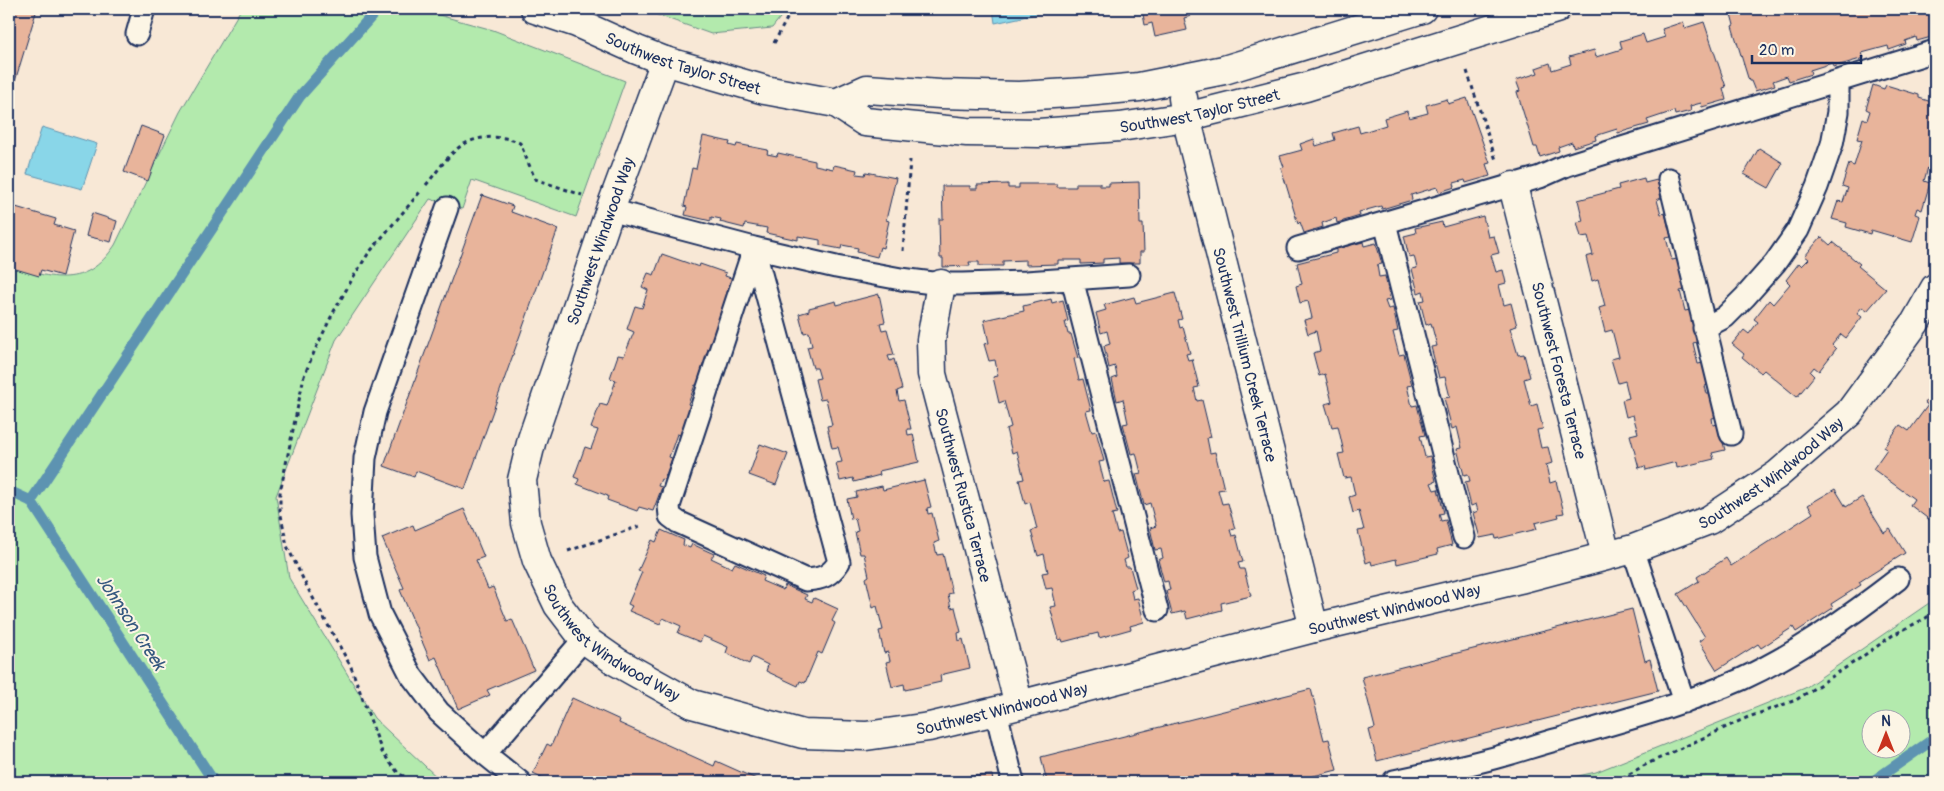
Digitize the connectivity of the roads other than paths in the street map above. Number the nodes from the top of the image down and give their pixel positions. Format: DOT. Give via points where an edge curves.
graph roads {
  1 [pos="144,9"];
  2 [pos="535,9"];
  3 [pos="1422,9"];
  4 [pos="1556,9"];
  5 [pos="137,34"];
  6 [pos="1935,51"];
  7 [pos="665,61"];
  8 [pos="1180,79"];
  9 [pos="1838,82"];
  10 [pos="836,103"];
  11 [pos="1186,117"];
  12 [pos="1669,179"];
  13 [pos="1513,186"];
  14 [pos="447,208"];
  15 [pos="610,210"];
  16 [pos="1384,223"];
  17 [pos="754,248"];
  18 [pos="1298,248"];
  19 [pos="1129,275"];
  20 [pos="1072,279"];
  21 [pos="941,284"];
  22 [pos="1935,288"];
  23 [pos="1704,328"];
  24 [pos="1731,434"];
  25 [pos="1464,537"];
  26 [pos="1633,549"];
  27 [pos="1606,555"];
  28 [pos="1898,579"];
  29 [pos="1157,610"];
  30 [pos="1314,628"];
  31 [pos="584,640"];
  32 [pos="1684,702"];
  33 [pos="1008,708"];
  34 [pos="484,754"];
  35 [pos="1394,781"];
  36 [pos="520,782"];
  37 [pos="1013,782"];
  1 -- 5 [label="lane"];
  2 -- 7 [label="street, Southwest Taylor Street" via="578,23"];
  3 -- 8 [label="street, Southwest Taylor Street" via="1224,70"];
  4 -- 11 [label="street, Southwest Taylor Street" via="1306,86"];
  6 -- 9 [label="lane"];
  7 -- 10 [label="street, Southwest Taylor Street" via="765,90"];
  7 -- 15 [label="street, Southwest Windwood Way"];
  8 -- 10 [label="street, Southwest Taylor Street" via="1122,88 1020,96 867,89"];
  8 -- 11 [label="street, Southwest Trillium Creek Terrace"];
  9 -- 13 [label="lane" via="1567,165"];
  9 -- 23 [label="lane" via="1838,112 1832,144 1798,230 1745,297 1725,317"];
  10 -- 11 [label="street, Southwest Taylor Street" via="865,122 967,132 1039,133 1120,127"];
  11 -- 30 [label="street, Southwest Trillium Creek Terrace"];
  12 -- 23 [label="lane"];
  13 -- 16 [label="lane"];
  13 -- 27 [label="street, Southwest Foresta Terrace"];
  14 -- 34 [label="lane" via="375,412 364,458 363,532 365,557 380,614 411,675 439,712"];
  15 -- 17 [label="lane"];
  15 -- 31 [label="street, Southwest Windwood Way" via="532,439 522,480 526,524 537,561 558,605"];
  16 -- 18 [label="lane"];
  16 -- 25 [label="lane"];
  17 -- 17 [label="lane" via="669,506 670,516 806,580 822,579 833,572 839,562"];
  17 -- 21 [label="lane" via="901,280"];
  19 -- 20 [label="lane"];
  20 -- 21 [label="lane"];
  20 -- 29 [label="lane"];
  21 -- 33 [label="street, Southwest Rustica Terrace" via="931,340 932,374"];
  22 -- 26 [label="street, Southwest Windwood Way" via="1915,323 1849,414 1777,475 1710,520"];
  23 -- 24 [label="lane"];
  26 -- 27 [label="street, Southwest Windwood Way"];
  26 -- 32 [label="lane"];
  27 -- 30 [label="street, Southwest Windwood Way"];
  28 -- 32 [label="lane" via="1803,646 1742,678"];
  30 -- 33 [label="street, Southwest Windwood Way"];
  31 -- 33 [label="street, Southwest Windwood Way" via="692,704 803,734 866,736 929,727"];
  31 -- 34 [label="lane"];
  32 -- 35 [label="lane" via="1500,757"];
  33 -- 37 [label="lane"];
  34 -- 36 [label="lane"];
}
